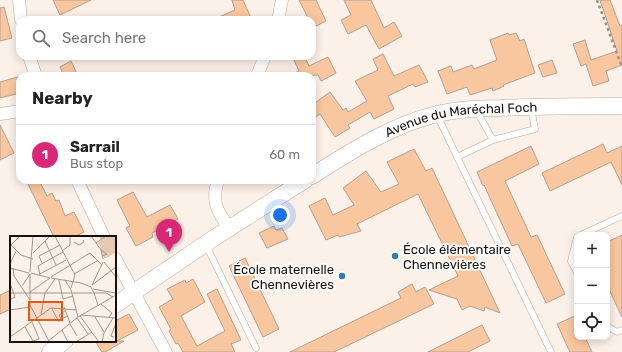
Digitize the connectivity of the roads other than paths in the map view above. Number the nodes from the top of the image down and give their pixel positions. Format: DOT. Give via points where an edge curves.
graph roads {
  1 [pos="19,0"];
  2 [pos="282,0"];
  3 [pos="21,16"];
  4 [pos="279,16"];
  5 [pos="30,60"];
  6 [pos="263,60"];
  7 [pos="35,72"];
  8 [pos="258,72"];
  9 [pos="531,106"];
  10 [pos="622,106"];
  11 [pos="475,109"];
  12 [pos="16,112"];
  13 [pos="0,114"];
  14 [pos="436,114"];
  15 [pos="493,140"];
  16 [pos="457,157"];
  17 [pos="316,173"];
  18 [pos="79,184"];
  19 [pos="216,184"];
  20 [pos="299,184"];
  21 [pos="622,216"];
  22 [pos="229,228"];
  23 [pos="587,232"];
  24 [pos="104,236"];
  25 [pos="205,244"];
  26 [pos="574,249"];
  27 [pos="116,260"];
  28 [pos="574,267"];
  29 [pos="132,292"];
  30 [pos="116,304"];
  31 [pos="610,328"];
  32 [pos="622,330"];
  33 [pos="64,342"];
  34 [pos="256,348"];
  35 [pos="50,352"];
  36 [pos="166,352"];
  37 [pos="551,352"];
  1 -- 3 [label="street"];
  2 -- 4 [label="street"];
  5 -- 7 [label="street"];
  6 -- 8 [label="street"];
  9 -- 10 [label="main road, Avenue du Maréchal Foch"];
  9 -- 11 [label="main road, Avenue du Maréchal Foch"];
  9 -- 15 [label="lane" via="535,129"];
  11 -- 14 [label="main road, Avenue du Maréchal Foch"];
  11 -- 15 [label="lane"];
  12 -- 13 [label="street"];
  14 -- 16 [label="lane"];
  14 -- 17 [label="main road, Avenue du Maréchal Foch" via="384,133"];
  15 -- 16 [label="lane"];
  16 -- 37 [label="lane"];
  18 -- 24 [label="street"];
  19 -- 22 [label="street" via="215,205"];
  20 -- 22 [label="main road"];
  21 -- 23 [label="lane"];
  22 -- 25 [label="main road"];
  25 -- 29 [label="main road"];
  25 -- 34 [label="lane"];
  26 -- 28 [label="lane" via="571,261"];
  27 -- 29 [label="street"];
  29 -- 30 [label="main road"];
  29 -- 36 [label="street"];
  31 -- 32 [label="lane" via="617,332"];
  33 -- 35 [label="main road"];
}
